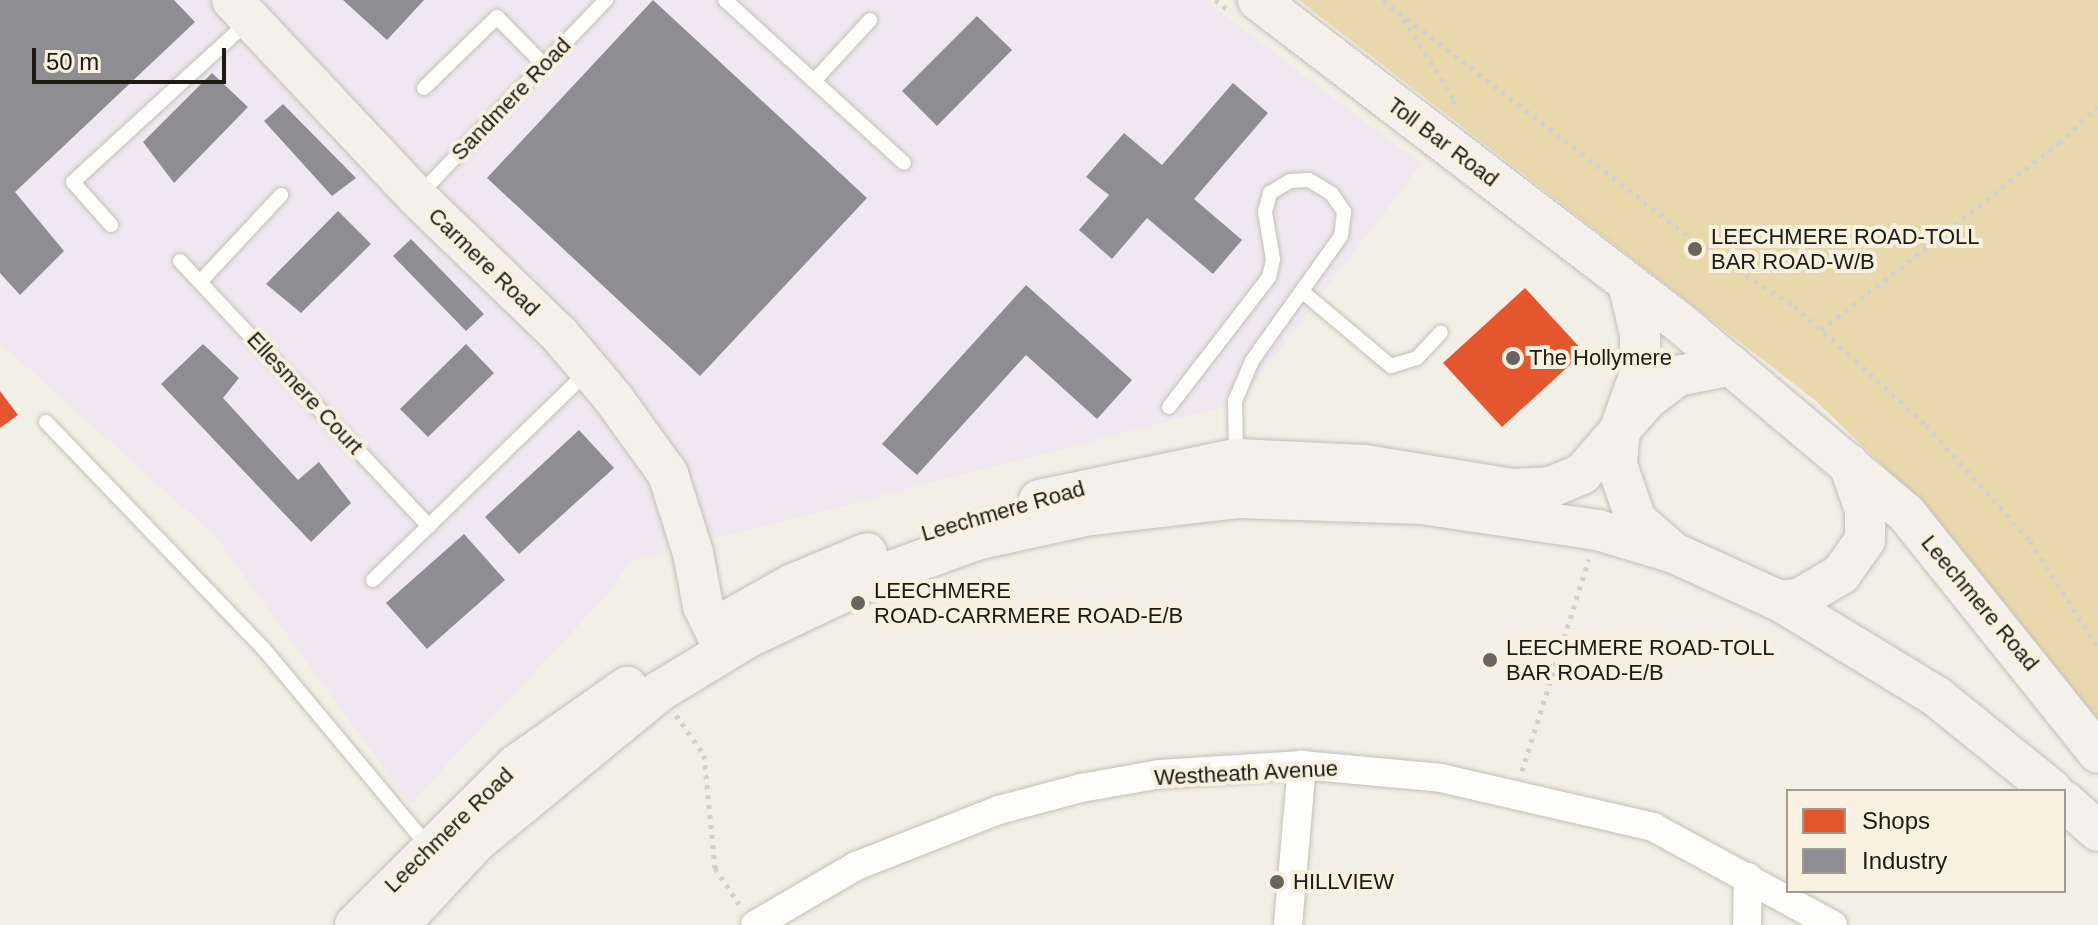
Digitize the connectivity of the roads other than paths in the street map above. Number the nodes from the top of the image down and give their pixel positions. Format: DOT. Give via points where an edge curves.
graph roads {
  1 [pos="606,0"];
  2 [pos="725,0"];
  3 [pos="1258,0"];
  4 [pos="242,10"];
  5 [pos="870,20"];
  6 [pos="544,65"];
  7 [pos="814,81"];
  8 [pos="424,88"];
  9 [pos="904,163"];
  10 [pos="281,195"];
  11 [pos="417,197"];
  12 [pos="111,225"];
  13 [pos="180,261"];
  14 [pos="200,282"];
  15 [pos="1628,283"];
  16 [pos="1304,293"];
  17 [pos="1679,322"];
  18 [pos="1441,332"];
  19 [pos="1731,365"];
  20 [pos="589,370"];
  21 [pos="1169,407"];
  22 [pos="46,422"];
  23 [pos="1620,429"];
  24 [pos="1236,459"];
  25 [pos="1849,464"];
  26 [pos="429,526"];
  27 [pos="1674,553"];
  28 [pos="373,580"];
  29 [pos="1780,601"];
  30 [pos="730,633"];
  31 [pos="2098,753"];
  32 [pos="1302,765"];
  33 [pos="2051,789"];
  34 [pos="2066,803"];
  35 [pos="2098,831"];
  36 [pos="430,847"];
  37 [pos="1748,877"];
  38 [pos="750,919"];
  39 [pos="355,925"];
  40 [pos="399,925"];
  41 [pos="1288,925"];
  42 [pos="1747,925"];
  43 [pos="1833,925"];
  1 -- 6 [label="lane, Sandmere Road"];
  2 -- 7 [label="lane"];
  3 -- 15 [label="street, Toll Bar Road"];
  4 -- 11 [label="street, Carmere Road"];
  4 -- 12 [label="lane" via="73,182"];
  5 -- 7 [label="lane"];
  6 -- 8 [label="lane" via="497,17"];
  6 -- 11 [label="lane, Sandmere Road"];
  7 -- 9 [label="lane"];
  10 -- 14 [label="lane"];
  11 -- 20 [label="street, Carmere Road"];
  13 -- 14 [label="lane, Ellesmere Court"];
  14 -- 26 [label="lane, Ellesmere Court"];
  15 -- 17 [label="street, Toll Bar Road"];
  15 -- 23 [label="street" via="1640,334 1640,373"];
  16 -- 18 [label="lane" via="1391,366 1417,358"];
  16 -- 21 [label="lane" via="1333,252 1344,212 1332,194 1309,180 1290,181 1270,193 1265,212 1273,259 1269,277"];
  16 -- 24 [label="lane" via="1252,361 1235,401"];
  17 -- 19 [label="street, Leechmere Road"];
  19 -- 23 [label="street, Leechmere Road" via="1678,376"];
  19 -- 25 [label="street, Leechmere Road"];
  20 -- 26 [label="lane"];
  20 -- 30 [label="street, Carmere Road" via="668,474 693,553 698,591"];
  22 -- 36 [label="lane" via="263,648"];
  23 -- 24 [label="street, Leechmere Road" via="1582,474 1551,487 1514,489 1365,465"];
  23 -- 27 [label="street" via="1618,474 1636,520"];
  24 -- 30 [label="street, Leechmere Road" via="1001,509 887,545 793,584"];
  25 -- 29 [label="street" via="1865,510 1865,540 1841,574 1801,598"];
  25 -- 31 [label="street, Leechmere Road" via="1906,513"];
  26 -- 28 [label="lane"];
  27 -- 29 [label="street, Leechmere Road"];
  27 -- 30 [label="street, Leechmere Road" via="1598,530 1421,504 1239,498 1085,516 962,545"];
  29 -- 33 [label="street, Leechmere Road" via="1937,697"];
  30 -- 36 [label="street, Leechmere Road" via="516,765"];
  30 -- 40 [label="street, Leechmere Road" via="476,842"];
  32 -- 37 [label="street, Westheath Avenue" via="1384,771 1515,793 1653,827"];
  32 -- 38 [label="street, Westheath Avenue" via="1160,774 999,810 856,866"];
  32 -- 41 [label="street"];
  34 -- 35 [label="street"];
  36 -- 39 [label="street, Leechmere Road"];
  37 -- 42 [label="street"];
  37 -- 43 [label="street, Westheath Avenue"];
}
